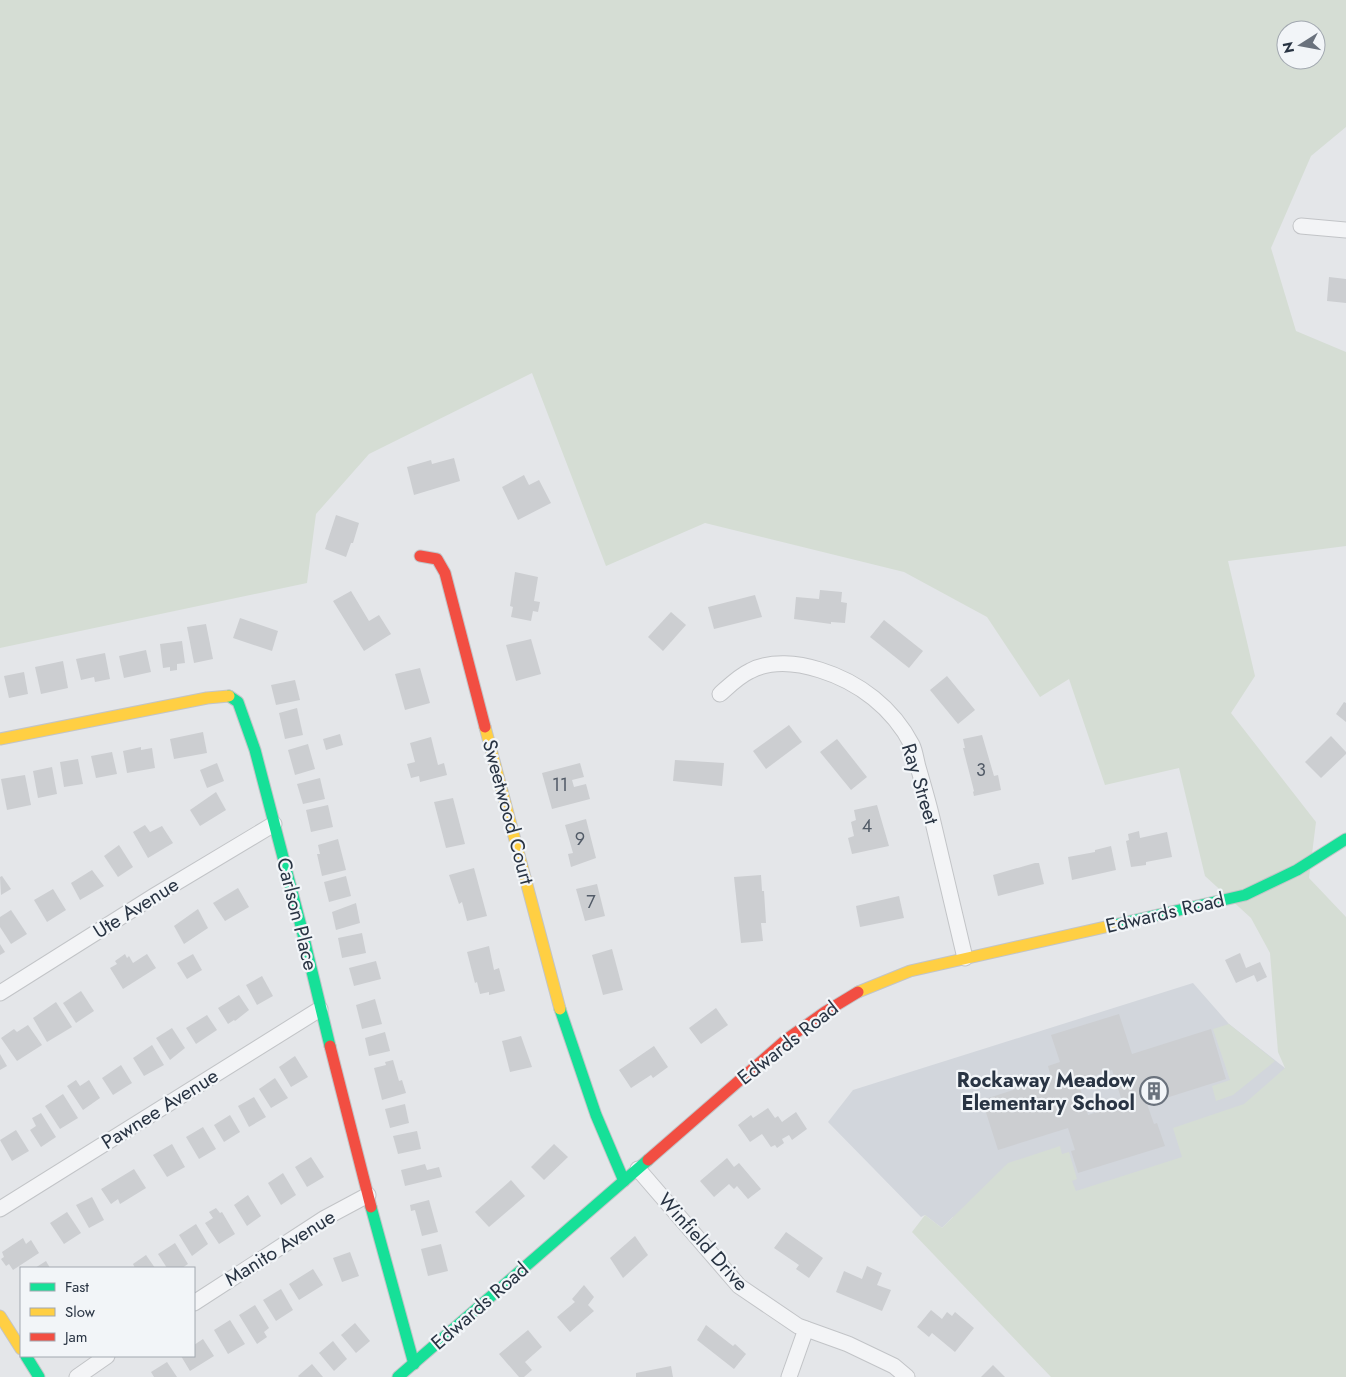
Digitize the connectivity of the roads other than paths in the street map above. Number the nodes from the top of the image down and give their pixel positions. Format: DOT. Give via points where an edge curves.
graph roads {
  1 [pos="1301,226"];
  2 [pos="1346,230"];
  3 [pos="420,556"];
  4 [pos="720,694"];
  5 [pos="0,739"];
  6 [pos="274,824"];
  7 [pos="1346,839"];
  8 [pos="965,958"];
  9 [pos="0,994"];
  10 [pos="320,1009"];
  11 [pos="638,1169"];
  12 [pos="624,1181"];
  13 [pos="368,1195"];
  14 [pos="0,1209"];
  15 [pos="195,1302"];
  16 [pos="0,1316"];
  17 [pos="806,1329"];
  18 [pos="20,1347"];
  19 [pos="27,1357"];
  20 [pos="106,1357"];
  21 [pos="414,1364"];
  22 [pos="39,1377"];
  23 [pos="77,1377"];
  24 [pos="398,1377"];
  25 [pos="790,1377"];
  26 [pos="906,1377"];
  1 -- 2 [label="street"];
  3 -- 12 [label="street, Sweetwood Court" via="437,559 445,573 564,1025"];
  4 -- 8 [label="street, Ray Street" via="749,671 792,664 834,674 871,696 887,711 912,746"];
  5 -- 6 [label="street, Carlson Place" via="230,696 238,702 255,750"];
  6 -- 9 [label="street, Ute Avenue"];
  6 -- 10 [label="street, Carlson Place"];
  7 -- 8 [label="street, Edwards Road" via="1270,885 1245,894"];
  8 -- 11 [label="street, Edwards Road" via="880,982 822,1013 787,1039"];
  10 -- 13 [label="street, Carlson Place"];
  10 -- 14 [label="street, Pawnee Avenue"];
  11 -- 12 [label="street, Edwards Road"];
  11 -- 17 [label="street, Winfield Drive" via="739,1286"];
  12 -- 21 [label="street, Edwards Road"];
  13 -- 15 [label="street, Manito Avenue" via="325,1218"];
  13 -- 21 [label="street, Carlson Place"];
  16 -- 18 [label="street"];
  17 -- 25 [label="street"];
  17 -- 26 [label="street, Winfield Drive" via="894,1366"];
  19 -- 22 [label="street"];
  20 -- 23 [label="street"];
  21 -- 24 [label="street, Edwards Road"];
}
